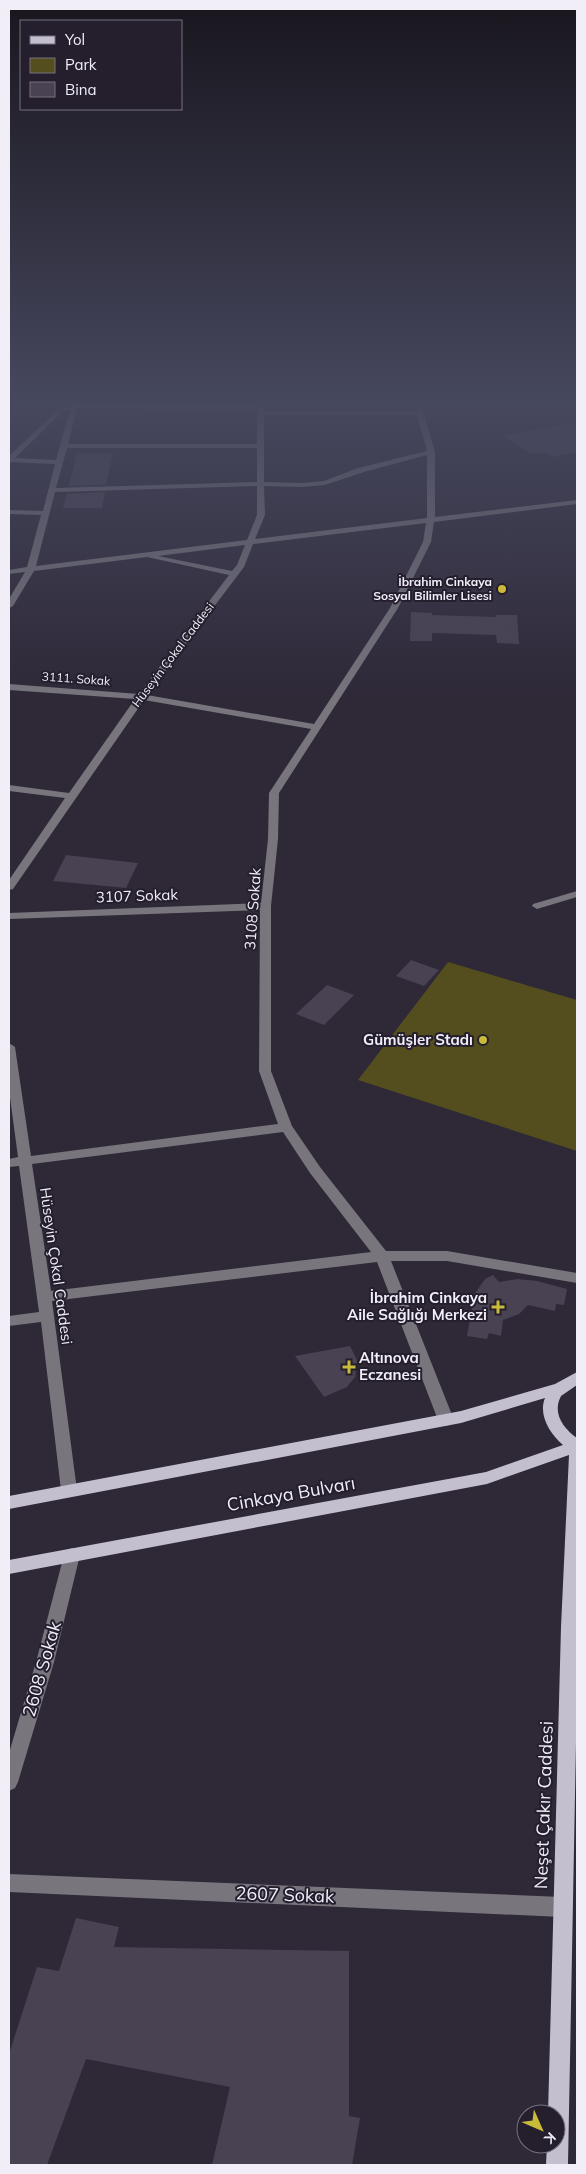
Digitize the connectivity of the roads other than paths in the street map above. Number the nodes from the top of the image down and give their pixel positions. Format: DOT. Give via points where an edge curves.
graph roads {
  1 [pos="50,499"];
  2 [pos="261,499"];
  3 [pos="431,499"];
  4 [pos="577,502"];
  5 [pos="9,512"];
  6 [pos="46,513"];
  7 [pos="431,519"];
  8 [pos="251,541"];
  9 [pos="142,555"];
  10 [pos="30,569"];
  11 [pos="9,572"];
  12 [pos="234,574"];
  13 [pos="9,606"];
  14 [pos="9,687"];
  15 [pos="142,696"];
  16 [pos="317,727"];
  17 [pos="9,788"];
  18 [pos="72,796"];
  19 [pos="9,887"];
  20 [pos="577,894"];
  21 [pos="266,906"];
  22 [pos="537,906"];
  23 [pos="9,916"];
  24 [pos="9,1047"];
  25 [pos="286,1127"];
  26 [pos="25,1161"];
  27 [pos="9,1162"];
  28 [pos="382,1256"];
  29 [pos="577,1278"];
  30 [pos="45,1297"];
  31 [pos="47,1316"];
  32 [pos="9,1322"];
  33 [pos="577,1378"];
  34 [pos="557,1389"];
  35 [pos="446,1420"];
  36 [pos="577,1446"];
  37 [pos="69,1490"];
  38 [pos="9,1502"];
  39 [pos="72,1555"];
  40 [pos="9,1567"];
  41 [pos="9,1782"];
  42 [pos="9,1883"];
  43 [pos="562,1907"];
  44 [pos="557,2165"];
  1 -- 6 [label="street"];
  2 -- 8 [label="street, Hüseyin Çokal Caddesi" via="261,515"];
  3 -- 7 [label="street, 3108 Sokak"];
  4 -- 7 [label="street"];
  5 -- 6 [label="street"];
  6 -- 10 [label="street"];
  7 -- 8 [label="street"];
  7 -- 16 [label="street, 3108 Sokak" via="427,542 394,608"];
  8 -- 9 [label="street"];
  8 -- 12 [label="street, Hüseyin Çokal Caddesi"];
  9 -- 10 [label="street"];
  9 -- 12 [label="street"];
  10 -- 11 [label="street"];
  10 -- 13 [label="street"];
  12 -- 15 [label="street, Hüseyin Çokal Caddesi"];
  14 -- 15 [label="street, 3111. Sokak"];
  15 -- 16 [label="street, 3111. Sokak"];
  15 -- 18 [label="street, Hüseyin Çokal Caddesi"];
  16 -- 21 [label="street, 3108 Sokak" via="274,793"];
  17 -- 18 [label="street"];
  18 -- 19 [label="street, Hüseyin Çokal Caddesi"];
  20 -- 22 [label="street"];
  21 -- 23 [label="street, 3107 Sokak"];
  21 -- 25 [label="street, 3108 Sokak" via="265,1071"];
  24 -- 26 [label="street, Hüseyin Çokal Caddesi"];
  25 -- 26 [label="street"];
  25 -- 28 [label="street, 3108 Sokak"];
  26 -- 27 [label="street"];
  26 -- 30 [label="street, Hüseyin Çokal Caddesi"];
  28 -- 29 [label="street" via="447,1256"];
  28 -- 30 [label="street"];
  28 -- 35 [label="street, 3108 Sokak"];
  30 -- 31 [label="street, Hüseyin Çokal Caddesi"];
  31 -- 32 [label="street"];
  31 -- 37 [label="street, Hüseyin Çokal Caddesi"];
  33 -- 34 [label="main road"];
  34 -- 35 [label="main road"];
  34 -- 36 [label="main road" via="550,1403 551,1419 565,1439"];
  35 -- 37 [label="main road"];
  36 -- 39 [label="main road, Cinkaya Bulvarı" via="487,1478"];
  36 -- 43 [label="main road, Neşet Çakır Caddesi"];
  37 -- 38 [label="main road"];
  39 -- 40 [label="main road, Cinkaya Bulvarı"];
  39 -- 41 [label="street, 2608 Sokak" via="45,1662"];
  42 -- 43 [label="street, 2607 Sokak"];
  43 -- 44 [label="main road, Neşet Çakır Caddesi"];
}
